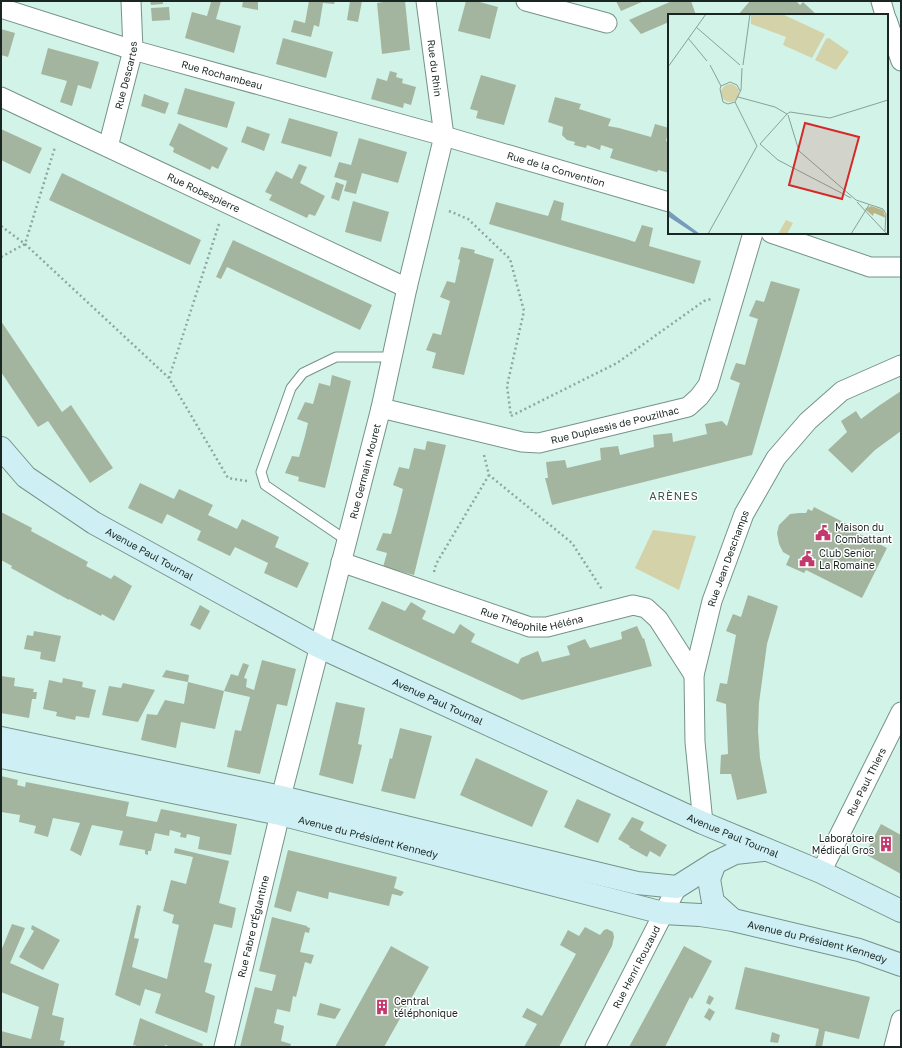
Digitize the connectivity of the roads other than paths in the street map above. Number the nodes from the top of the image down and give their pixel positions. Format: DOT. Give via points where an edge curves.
graph roads {
  1 [pos="132,1"];
  2 [pos="426,1"];
  3 [pos="526,1"];
  4 [pos="881,1"];
  5 [pos="1,8"];
  6 [pos="885,14"];
  7 [pos="607,23"];
  8 [pos="888,23"];
  9 [pos="133,50"];
  10 [pos="901,61"];
  11 [pos="1,96"];
  12 [pos="444,136"];
  13 [pos="108,147"];
  14 [pos="668,202"];
  15 [pos="753,234"];
  16 [pos="774,234"];
  17 [pos="901,267"];
  18 [pos="407,288"];
  19 [pos="392,357"];
  20 [pos="901,365"];
  21 [pos="381,408"];
  22 [pos="1,448"];
  23 [pos="346,540"];
  24 [pos="341,562"];
  25 [pos="320,647"];
  26 [pos="694,675"];
  27 [pos="901,712"];
  28 [pos="1,738"];
  29 [pos="1,757"];
  30 [pos="280,806"];
  31 [pos="704,823"];
  32 [pos="764,850"];
  33 [pos="715,863"];
  34 [pos="821,872"];
  35 [pos="677,887"];
  36 [pos="901,911"];
  37 [pos="663,913"];
  38 [pos="734,920"];
  39 [pos="901,965"];
  40 [pos="901,1020"];
  41 [pos="224,1047"];
  42 [pos="594,1047"];
  43 [pos="894,1047"];
  1 -- 9 [label="street, Rue Descartes"];
  2 -- 12 [label="street, Rue du Rhin"];
  3 -- 7 [label="street"];
  4 -- 6 [label="street"];
  5 -- 9 [label="street, Rue Rochambeau"];
  8 -- 10 [label="street"];
  9 -- 12 [label="street, Rue Rochambeau"];
  9 -- 13 [label="street, Rue Descartes"];
  11 -- 13 [label="street, Rue Robespierre"];
  12 -- 14 [label="street, Rue de la Convention"];
  12 -- 18 [label="street, Rue Germain Mouret"];
  13 -- 18 [label="street, Rue Robespierre"];
  15 -- 21 [label="street, Rue Duplessis de Pouzilhac" via="708,385 688,407 539,443 522,442"];
  16 -- 17 [label="street" via="870,267"];
  18 -- 19 [label="street, Rue Germain Mouret"];
  19 -- 21 [label="street, Rue Germain Mouret"];
  19 -- 23 [label="lane" via="336,357 303,373 291,388 261,472 265,484"];
  20 -- 26 [label="street, Rue Jean Deschamps" via="842,391 808,420 776,458 744,514 712,600"];
  21 -- 23 [label="street, Rue Germain Mouret"];
  22 -- 25 [label="main road, Avenue Paul Tournal" via="26,477 94,523"];
  23 -- 24 [label="street, Rue Germain Mouret"];
  24 -- 25 [label="street, Rue Germain Mouret"];
  24 -- 26 [label="street, Rue Théophile Héléna" via="530,627 548,627 633,605 646,608 658,619"];
  25 -- 30 [label="street, Rue Germain Mouret"];
  25 -- 31 [label="main road, Avenue Paul Tournal"];
  26 -- 31 [label="street, Rue Jean Deschamps" via="695,742"];
  27 -- 34 [label="street, Rue Paul Thiers"];
  28 -- 30 [label="main road, Avenue du Président Kennedy"];
  29 -- 30 [label="main road, Avenue du Président Kennedy"];
  30 -- 35 [label="main road, Avenue du Président Kennedy" via="637,883"];
  30 -- 37 [label="main road, Avenue du Président Kennedy"];
  30 -- 41 [label="street, Rue Fabre d'Églantine"];
  31 -- 32 [label="main road, Avenue Paul Tournal"];
  32 -- 33 [label="main road" via="735,853"];
  32 -- 34 [label="main road, Avenue Paul Tournal"];
  33 -- 35 [label="main road"];
  33 -- 38 [label="main road, Avenue du Président Kennedy" via="709,879 713,902"];
  34 -- 36 [label="main road, Avenue Paul Tournal"];
  35 -- 37 [label="street, Rue Henri Rouzaud"];
  37 -- 38 [label="main road, Avenue du Président Kennedy"];
  37 -- 42 [label="street, Rue Henri Rouzaud"];
  38 -- 39 [label="main road, Avenue du Président Kennedy" via="860,950"];
  40 -- 43 [label="street"];
}
